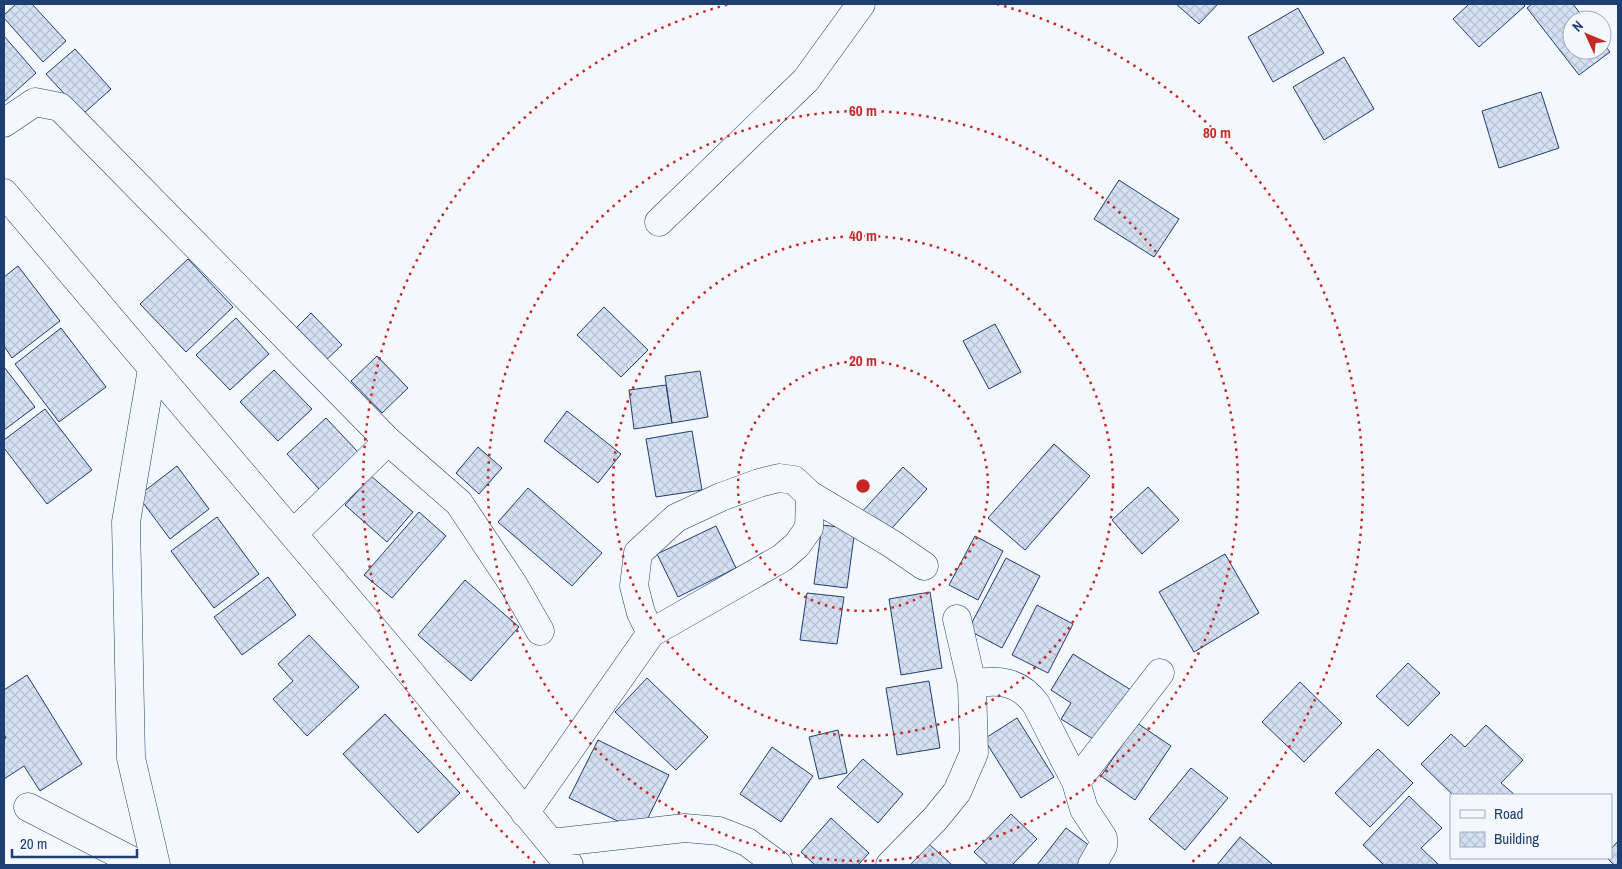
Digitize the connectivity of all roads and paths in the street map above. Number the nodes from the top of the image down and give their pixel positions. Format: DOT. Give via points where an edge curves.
graph roads {
  1 [pos="861,4"];
  2 [pos="4,123"];
  3 [pos="4,194"];
  4 [pos="659,222"];
  5 [pos="152,369"];
  6 [pos="388,442"];
  7 [pos="810,495"];
  8 [pos="293,534"];
  9 [pos="924,566"];
  10 [pos="956,619"];
  11 [pos="540,631"];
  12 [pos="651,633"];
  13 [pos="1160,672"];
  14 [pos="972,684"];
  15 [pos="1076,782"];
  16 [pos="28,807"];
  17 [pos="525,813"];
  18 [pos="550,843"];
  19 [pos="140,865"];
  20 [pos="156,865"];
  21 [pos="569,865"];
  22 [pos="778,865"];
  23 [pos="890,865"];
  24 [pos="1092,865"];
  1 -- 4 [label="street" via="806,80"];
  2 -- 6 [label="street" via="36,102 60,107"];
  3 -- 5 [label="street"];
  5 -- 8 [label="street"];
  5 -- 20 [label="street" via="126,522 131,758"];
  6 -- 8 [label="street"];
  6 -- 11 [label="street" via="460,503"];
  7 -- 9 [label="street"];
  7 -- 12 [label="street" via="809,528 797,545 782,558"];
  7 -- 12 [label="street" via="794,480 779,478 721,497 676,518 638,552 634,586"];
  8 -- 17 [label="street"];
  10 -- 14 [label="street"];
  12 -- 17 [label="street"];
  13 -- 15 [label="street"];
  14 -- 15 [label="street" via="991,680 1027,692"];
  14 -- 23 [label="street" via="974,753 957,792"];
  15 -- 24 [label="street" via="1084,809 1103,838 1103,846"];
  16 -- 19 [label="street"];
  17 -- 18 [label="street"];
  18 -- 21 [label="street"];
  18 -- 22 [label="street" via="685,828 711,830 747,842"];
}
